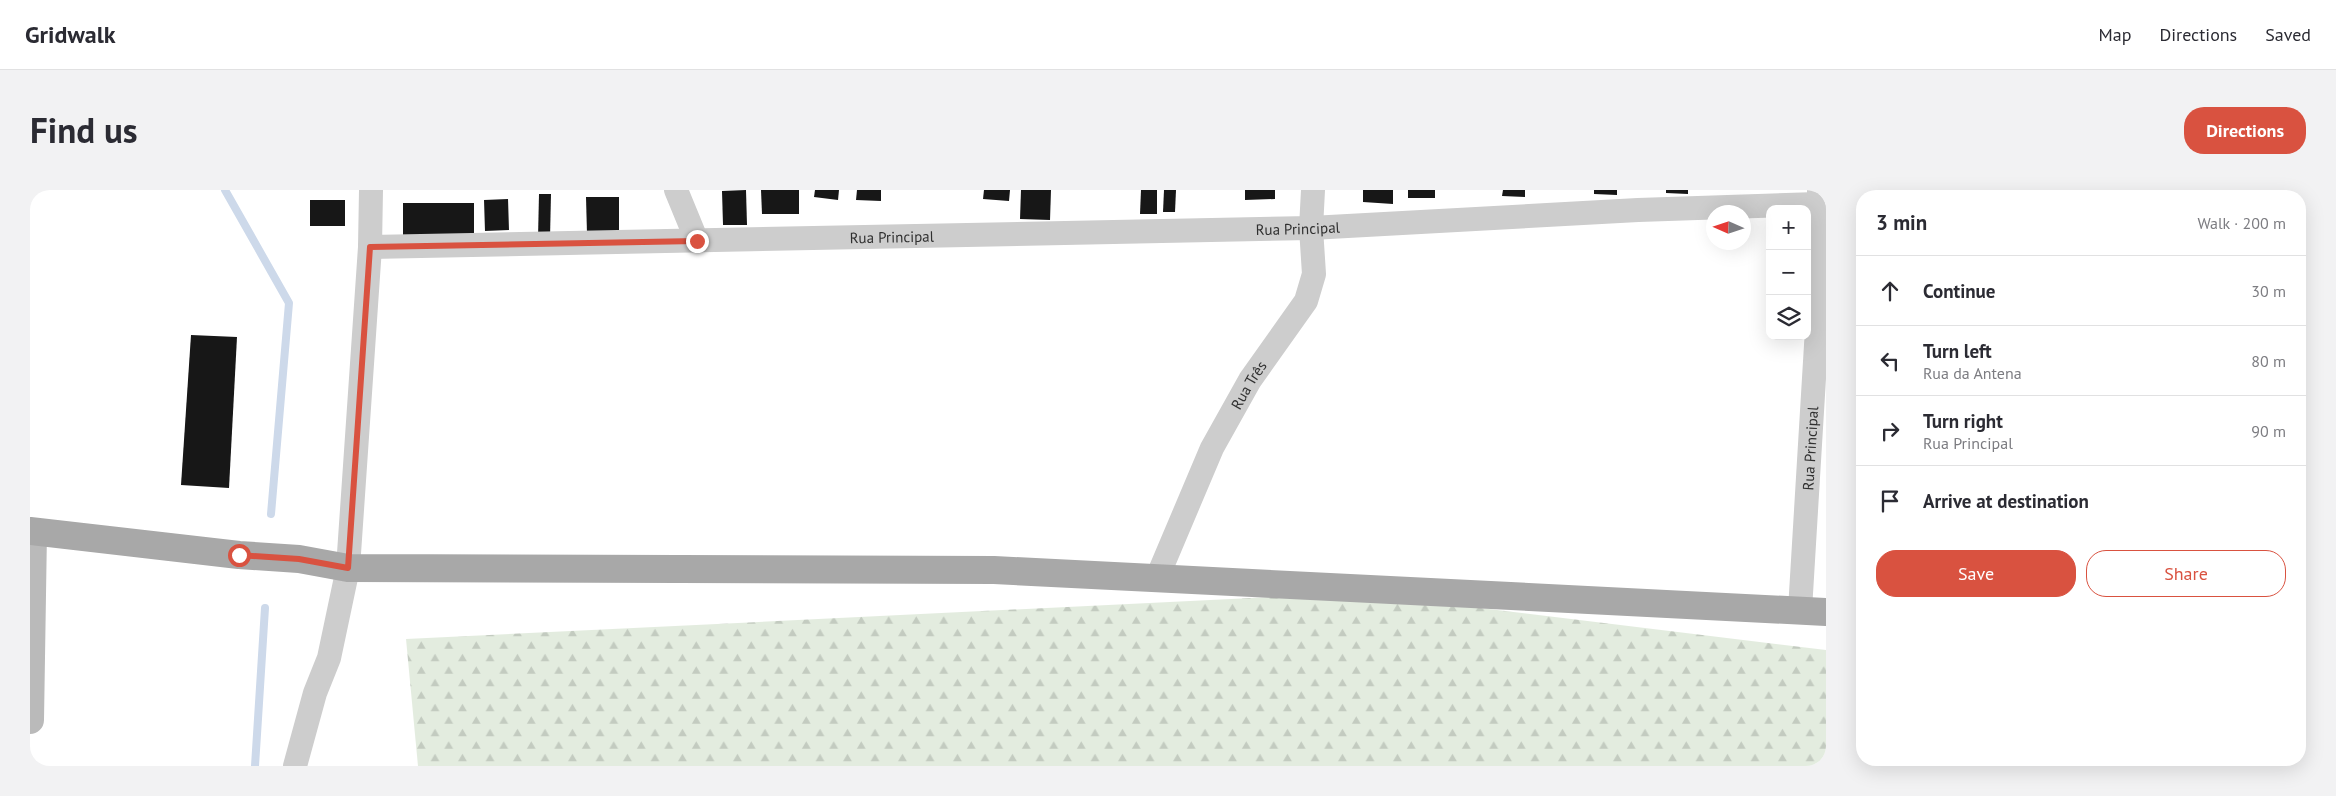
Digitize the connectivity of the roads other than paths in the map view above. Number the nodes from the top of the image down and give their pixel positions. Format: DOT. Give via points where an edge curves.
graph roads {
  1 [pos="372,190"];
  2 [pos="676,190"];
  3 [pos="1313,190"];
  4 [pos="1818,197"];
  5 [pos="1639,200"];
  6 [pos="1312,228"];
  7 [pos="697,241"];
  8 [pos="370,247"];
  9 [pos="32,531"];
  10 [pos="348,568"];
  11 [pos="1157,578"];
  12 [pos="1813,611"];
  13 [pos="30,720"];
  14 [pos="296,766"];
  1 -- 8 [label="street"];
  2 -- 7 [label="street"];
  3 -- 6 [label="street, Rua Três"];
  4 -- 5 [label="street, Rua Principal"];
  4 -- 12 [label="street, Rua Principal"];
  5 -- 6 [label="street, Rua Principal"];
  6 -- 7 [label="street, Rua Principal"];
  6 -- 11 [label="street, Rua Três" via="1314,274 1306,301 1250,380 1212,448"];
  7 -- 8 [label="street, Rua Principal"];
  8 -- 10 [label="street"];
  9 -- 10 [label="main road" via="299,559"];
  9 -- 13 [label="street"];
  10 -- 11 [label="main road" via="984,570"];
  10 -- 14 [label="street" via="329,658 315,693"];
  11 -- 12 [label="main road"];
}
